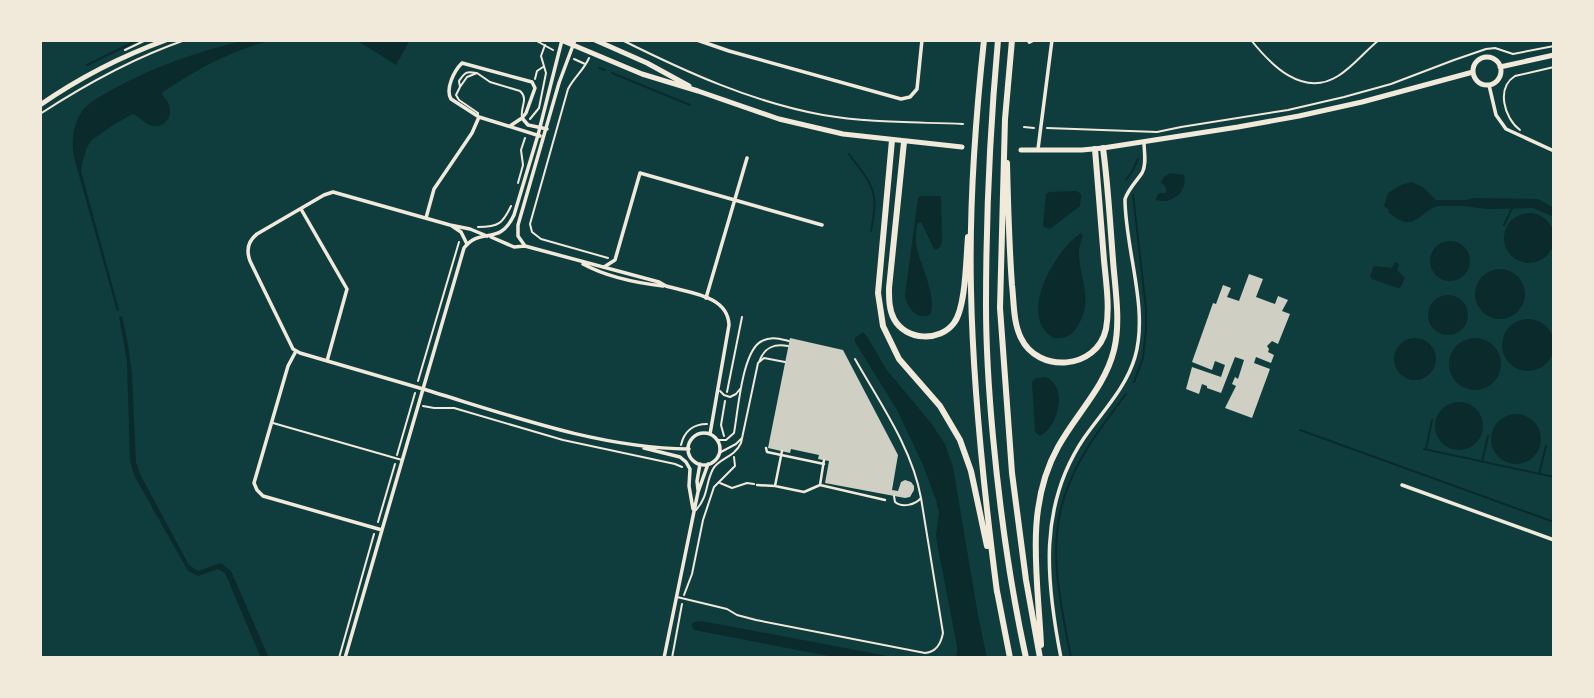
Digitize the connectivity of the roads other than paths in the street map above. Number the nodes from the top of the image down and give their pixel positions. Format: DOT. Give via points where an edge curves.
graph roads {
  1 [pos="166,40"];
  2 [pos="562,40"];
  3 [pos="594,40"];
  4 [pos="697,40"];
  5 [pos="922,40"];
  6 [pos="984,40"];
  7 [pos="998,40"];
  8 [pos="1012,40"];
  9 [pos="1052,40"];
  10 [pos="575,43"];
  11 [pos="1554,55"];
  12 [pos="1500,67"];
  13 [pos="1473,72"];
  14 [pos="1489,85"];
  15 [pos="698,91"];
  16 [pos="40,105"];
  17 [pos="479,117"];
  18 [pos="522,118"];
  19 [pos="1005,120"];
  20 [pos="510,126"];
  21 [pos="540,128"];
  22 [pos="547,129"];
  23 [pos="538,135"];
  24 [pos="544,137"];
  25 [pos="892,140"];
  26 [pos="904,142"];
  27 [pos="1144,142"];
  28 [pos="962,147"];
  29 [pos="1103,148"];
  30 [pos="1095,149"];
  31 [pos="1021,150"];
  32 [pos="1038,151"];
  33 [pos="1554,152"];
  34 [pos="747,158"];
  35 [pos="972,187"];
  36 [pos="734,199"];
  37 [pos="301,209"];
  38 [pos="426,218"];
  39 [pos="450,225"];
  40 [pos="822,225"];
  41 [pos="489,236"];
  42 [pos="467,244"];
  43 [pos="524,246"];
  44 [pos="615,260"];
  45 [pos="579,262"];
  46 [pos="604,267"];
  47 [pos="619,271"];
  48 [pos="666,286"];
  49 [pos="706,298"];
  50 [pos="789,341"];
  51 [pos="788,346"];
  52 [pos="296,351"];
  53 [pos="855,359"];
  54 [pos="327,361"];
  55 [pos="785,362"];
  56 [pos="758,363"];
  57 [pos="741,388"];
  58 [pos="423,389"];
  59 [pos="717,389"];
  60 [pos="272,422"];
  61 [pos="710,434"];
  62 [pos="743,437"];
  63 [pos="718,440"];
  64 [pos="635,445"];
  65 [pos="766,448"];
  66 [pos="688,449"];
  67 [pos="719,453"];
  68 [pos="781,453"];
  69 [pos="402,460"];
  70 [pos="700,464"];
  71 [pos="708,464"];
  72 [pos="757,485"];
  73 [pos="820,485"];
  74 [pos="1402,485"];
  75 [pos="775,486"];
  76 [pos="698,492"];
  77 [pos="894,496"];
  78 [pos="920,498"];
  79 [pos="885,500"];
  80 [pos="694,512"];
  81 [pos="382,530"];
  82 [pos="1554,540"];
  83 [pos="997,592"];
  84 [pos="676,597"];
  85 [pos="345,658"];
  86 [pos="664,658"];
  87 [pos="1010,658"];
  88 [pos="1026,658"];
  89 [pos="1041,658"];
  90 [pos="1061,658"];
  1 -- 16 [label="main road" via="99,70"];
  2 -- 10 [label="main road"];
  2 -- 21 [label="street"];
  3 -- 15 [label="main road"];
  4 -- 5 [label="street" via="901,99 917,89"];
  6 -- 35 [label="highway"];
  7 -- 88 [label="highway" via="990,130 985,307 1000,506"];
  8 -- 19 [label="highway"];
  9 -- 32 [label="street"];
  10 -- 15 [label="main road" via="642,74"];
  10 -- 22 [label="street"];
  11 -- 12 [label="main road"];
  12 -- 13 [label="main road" via="1488,56 1476,61"];
  12 -- 14 [label="main road" via="1499,78"];
  13 -- 14 [label="main road" via="1477,81"];
  13 -- 27 [label="main road" via="1299,116"];
  14 -- 33 [label="street" via="1496,115 1506,129"];
  15 -- 25 [label="main road" via="779,119"];
  17 -- 18 [label="lane" via="457,97 459,82 467,71 520,91 525,99"];
  17 -- 18 [label="street" via="448,95 462,63 532,82 533,96"];
  17 -- 20 [label="street"];
  17 -- 38 [label="street" via="434,189"];
  18 -- 20 [label="street"];
  18 -- 21 [label="street"];
  19 -- 30 [label="highway" via="1017,329 1032,352 1057,363 1085,357 1104,336 1106,327"];
  19 -- 89 [label="highway" via="1000,308 1004,380 1026,580"];
  20 -- 23 [label="street"];
  21 -- 22 [label="street"];
  21 -- 23 [label="street"];
  22 -- 24 [label="street"];
  23 -- 24 [label="street"];
  23 -- 41 [label="street" via="514,215 503,231"];
  24 -- 43 [label="street" via="518,225"];
  25 -- 26 [label="main road"];
  25 -- 83 [label="highway" via="878,293 883,326 899,359 940,406 965,451"];
  26 -- 28 [label="main road"];
  26 -- 35 [label="highway" via="889,295 893,318 910,333 926,337 942,333 959,314"];
  27 -- 29 [label="main road"];
  27 -- 90 [label="street" via="1144,168 1125,199 1138,313 1134,360 1124,383 1075,452 1050,527 1049,579"];
  29 -- 30 [label="main road"];
  29 -- 89 [label="highway" via="1117,334 1104,377 1049,466 1038,507 1035,551"];
  30 -- 32 [label="main road"];
  31 -- 32 [label="main road"];
  34 -- 36 [label="street"];
  35 -- 83 [label="highway" via="977,413"];
  36 -- 40 [label="street"];
  36 -- 44 [label="street" via="640,173"];
  36 -- 49 [label="street"];
  37 -- 38 [label="street" via="336,192"];
  37 -- 52 [label="street" via="254,236 248,251"];
  37 -- 54 [label="street" via="347,289"];
  38 -- 39 [label="street"];
  39 -- 41 [label="street"];
  39 -- 42 [label="street"];
  41 -- 42 [label="street"];
  41 -- 43 [label="street" via="514,247"];
  42 -- 58 [label="street"];
  43 -- 45 [label="street"];
  44 -- 46 [label="street"];
  44 -- 47 [label="street"];
  45 -- 46 [label="street"];
  45 -- 48 [label="street" via="634,281"];
  46 -- 47 [label="street"];
  47 -- 48 [label="street"];
  48 -- 49 [label="street"];
  49 -- 59 [label="street" via="722,305 729,321"];
  50 -- 57 [label="lane" via="768,338 756,344"];
  51 -- 56 [label="lane" via="768,348"];
  52 -- 54 [label="street"];
  52 -- 60 [label="street"];
  53 -- 78 [label="lane" via="907,453"];
  54 -- 58 [label="street"];
  55 -- 56 [label="lane" via="764,358"];
  56 -- 62 [label="lane"];
  57 -- 59 [label="lane" via="730,397"];
  57 -- 63 [label="lane" via="734,433"];
  58 -- 64 [label="street" via="526,420"];
  58 -- 69 [label="street"];
  59 -- 61 [label="street"];
  60 -- 69 [label="lane"];
  60 -- 81 [label="street" via="255,480 259,493"];
  61 -- 63 [label="street"];
  61 -- 66 [label="street" via="697,435"];
  62 -- 67 [label="lane"];
  62 -- 80 [label="lane" via="739,448 713,468 703,502"];
  63 -- 67 [label="street"];
  64 -- 66 [label="street"];
  64 -- 80 [label="street" via="686,462"];
  65 -- 68 [label="street" via="766,452"];
  66 -- 70 [label="street"];
  67 -- 71 [label="street"];
  68 -- 73 [label="street" via="824,462"];
  68 -- 75 [label="street"];
  69 -- 81 [label="street"];
  70 -- 71 [label="street"];
  70 -- 76 [label="street"];
  71 -- 76 [label="street"];
  72 -- 75 [label="street"];
  73 -- 75 [label="street" via="804,492"];
  73 -- 79 [label="street"];
  74 -- 82 [label="street"];
  76 -- 80 [label="street"];
  77 -- 78 [label="lane" via="901,505"];
  78 -- 84 [label="lane" via="943,633 930,652 756,620"];
  80 -- 84 [label="street"];
  81 -- 85 [label="street"];
  83 -- 87 [label="highway"];
  84 -- 86 [label="street"];
}
